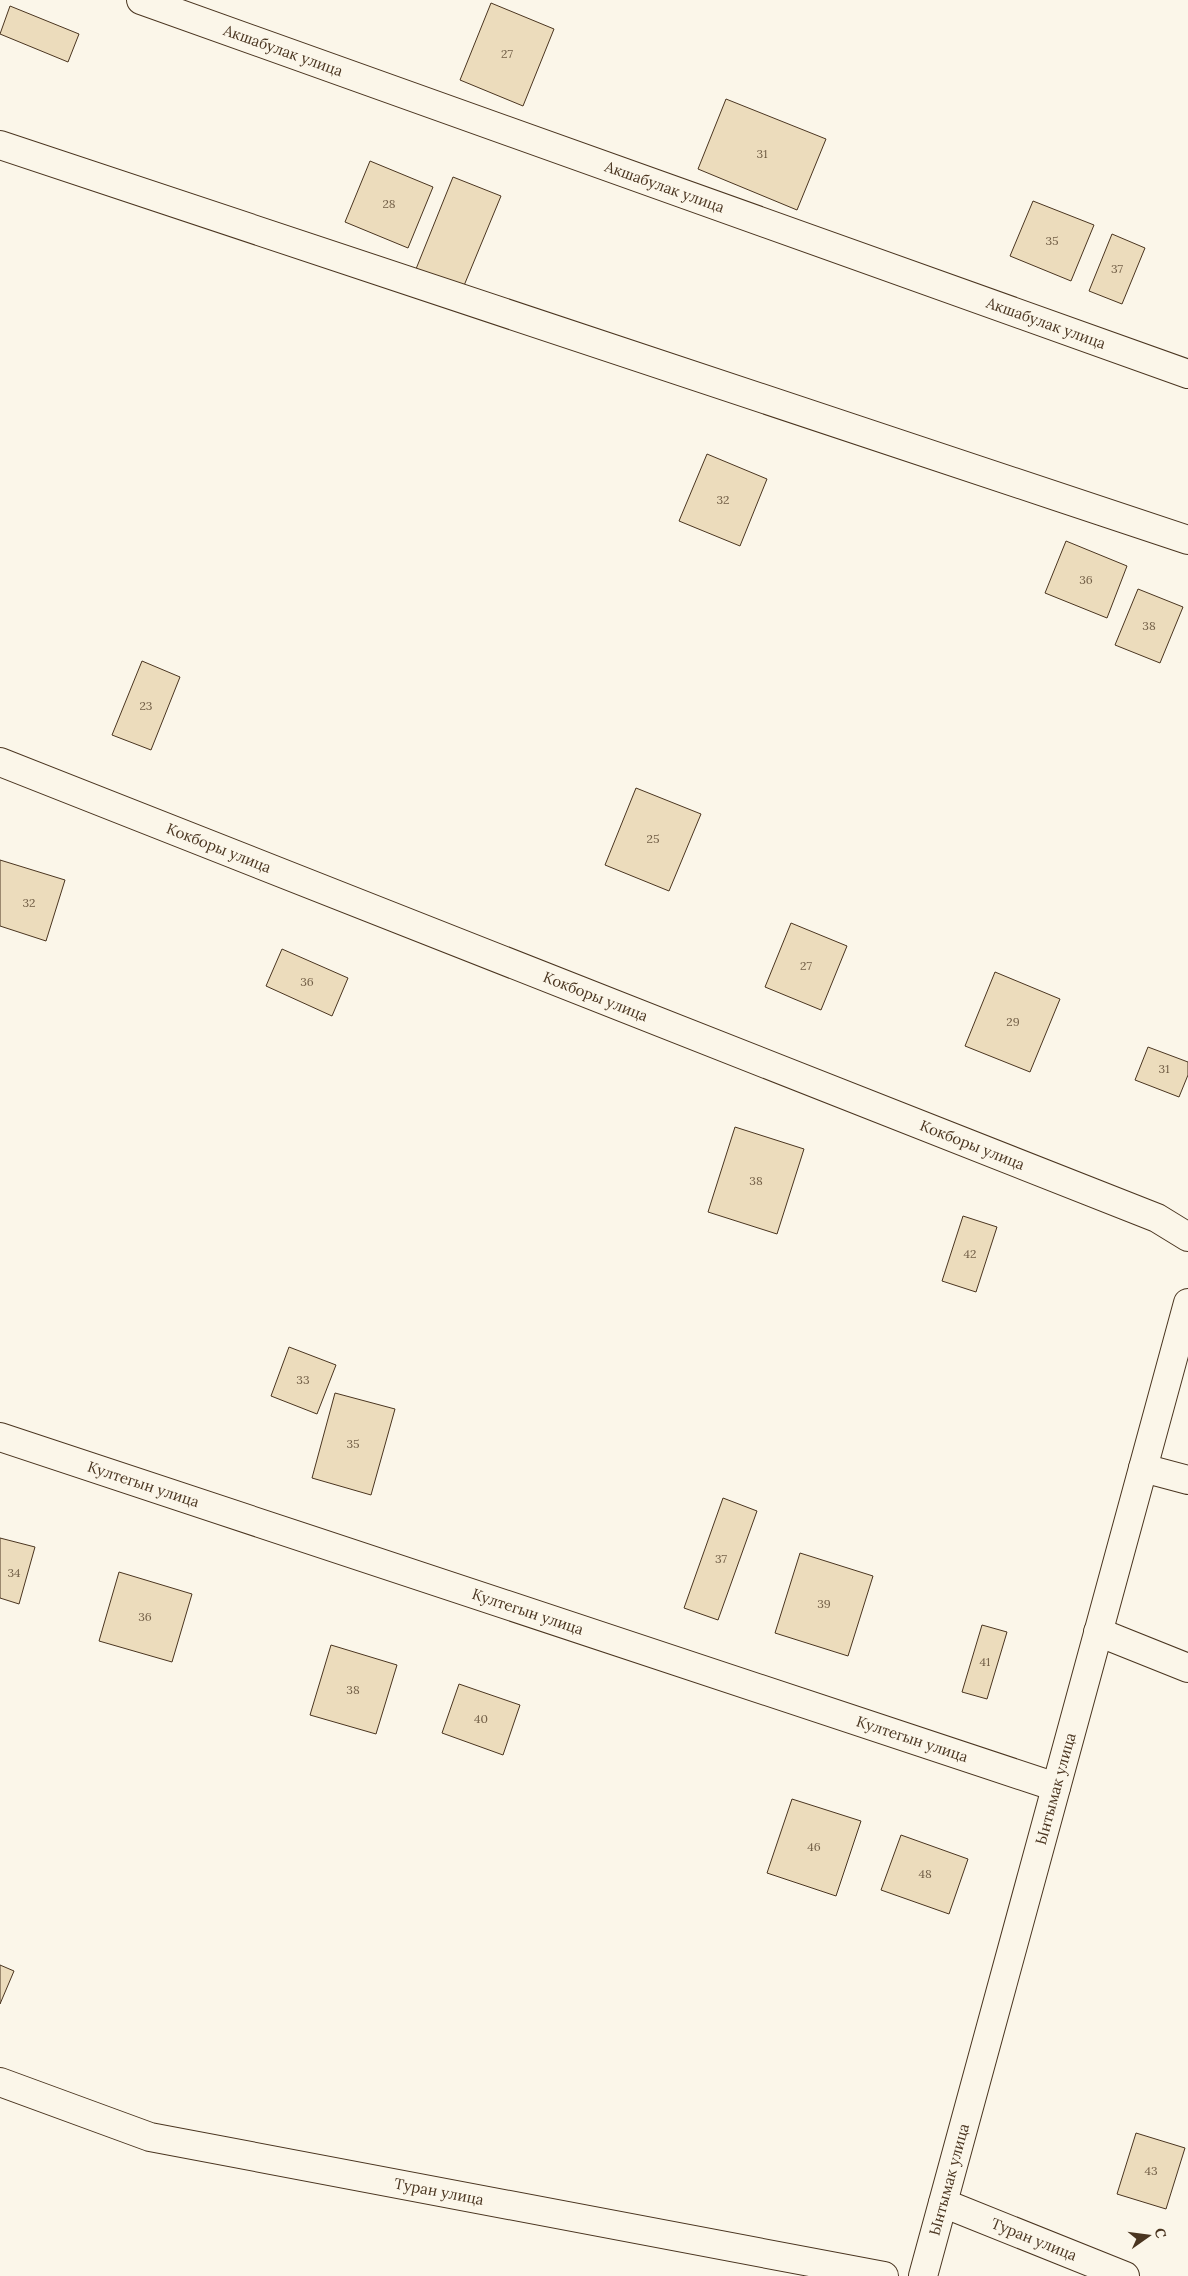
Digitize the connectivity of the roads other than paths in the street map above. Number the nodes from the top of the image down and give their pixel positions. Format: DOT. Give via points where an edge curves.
graph roads {
  1 [pos="141,0"];
  2 [pos="0,145"];
  3 [pos="1188,374"];
  4 [pos="1188,540"];
  5 [pos="0,762"];
  6 [pos="1188,1237"];
  7 [pos="1188,1302"];
  8 [pos="0,1437"];
  9 [pos="1143,1468"];
  10 [pos="1188,1480"];
  11 [pos="1098,1632"];
  12 [pos="1188,1668"];
  13 [pos="1056,1787"];
  14 [pos="0,2082"];
  15 [pos="943,2203"];
  16 [pos="884,2276"];
  17 [pos="923,2276"];
  18 [pos="1125,2276"];
  1 -- 3 [label="street, Акшабулак улица"];
  2 -- 4 [label="street"];
  5 -- 6 [label="street, Кокборы улица" via="1157,1218"];
  7 -- 9 [label="street, Ынтымак улица"];
  8 -- 13 [label="street, Култегын улица"];
  9 -- 10 [label="street"];
  9 -- 11 [label="street, Ынтымак улица"];
  11 -- 12 [label="street"];
  11 -- 13 [label="street, Ынтымак улица"];
  13 -- 15 [label="street, Ынтымак улица"];
  14 -- 16 [label="street, Туран улица" via="150,2137"];
  15 -- 17 [label="street, Ынтымак улица"];
  15 -- 18 [label="street, Туран улица"];
}
